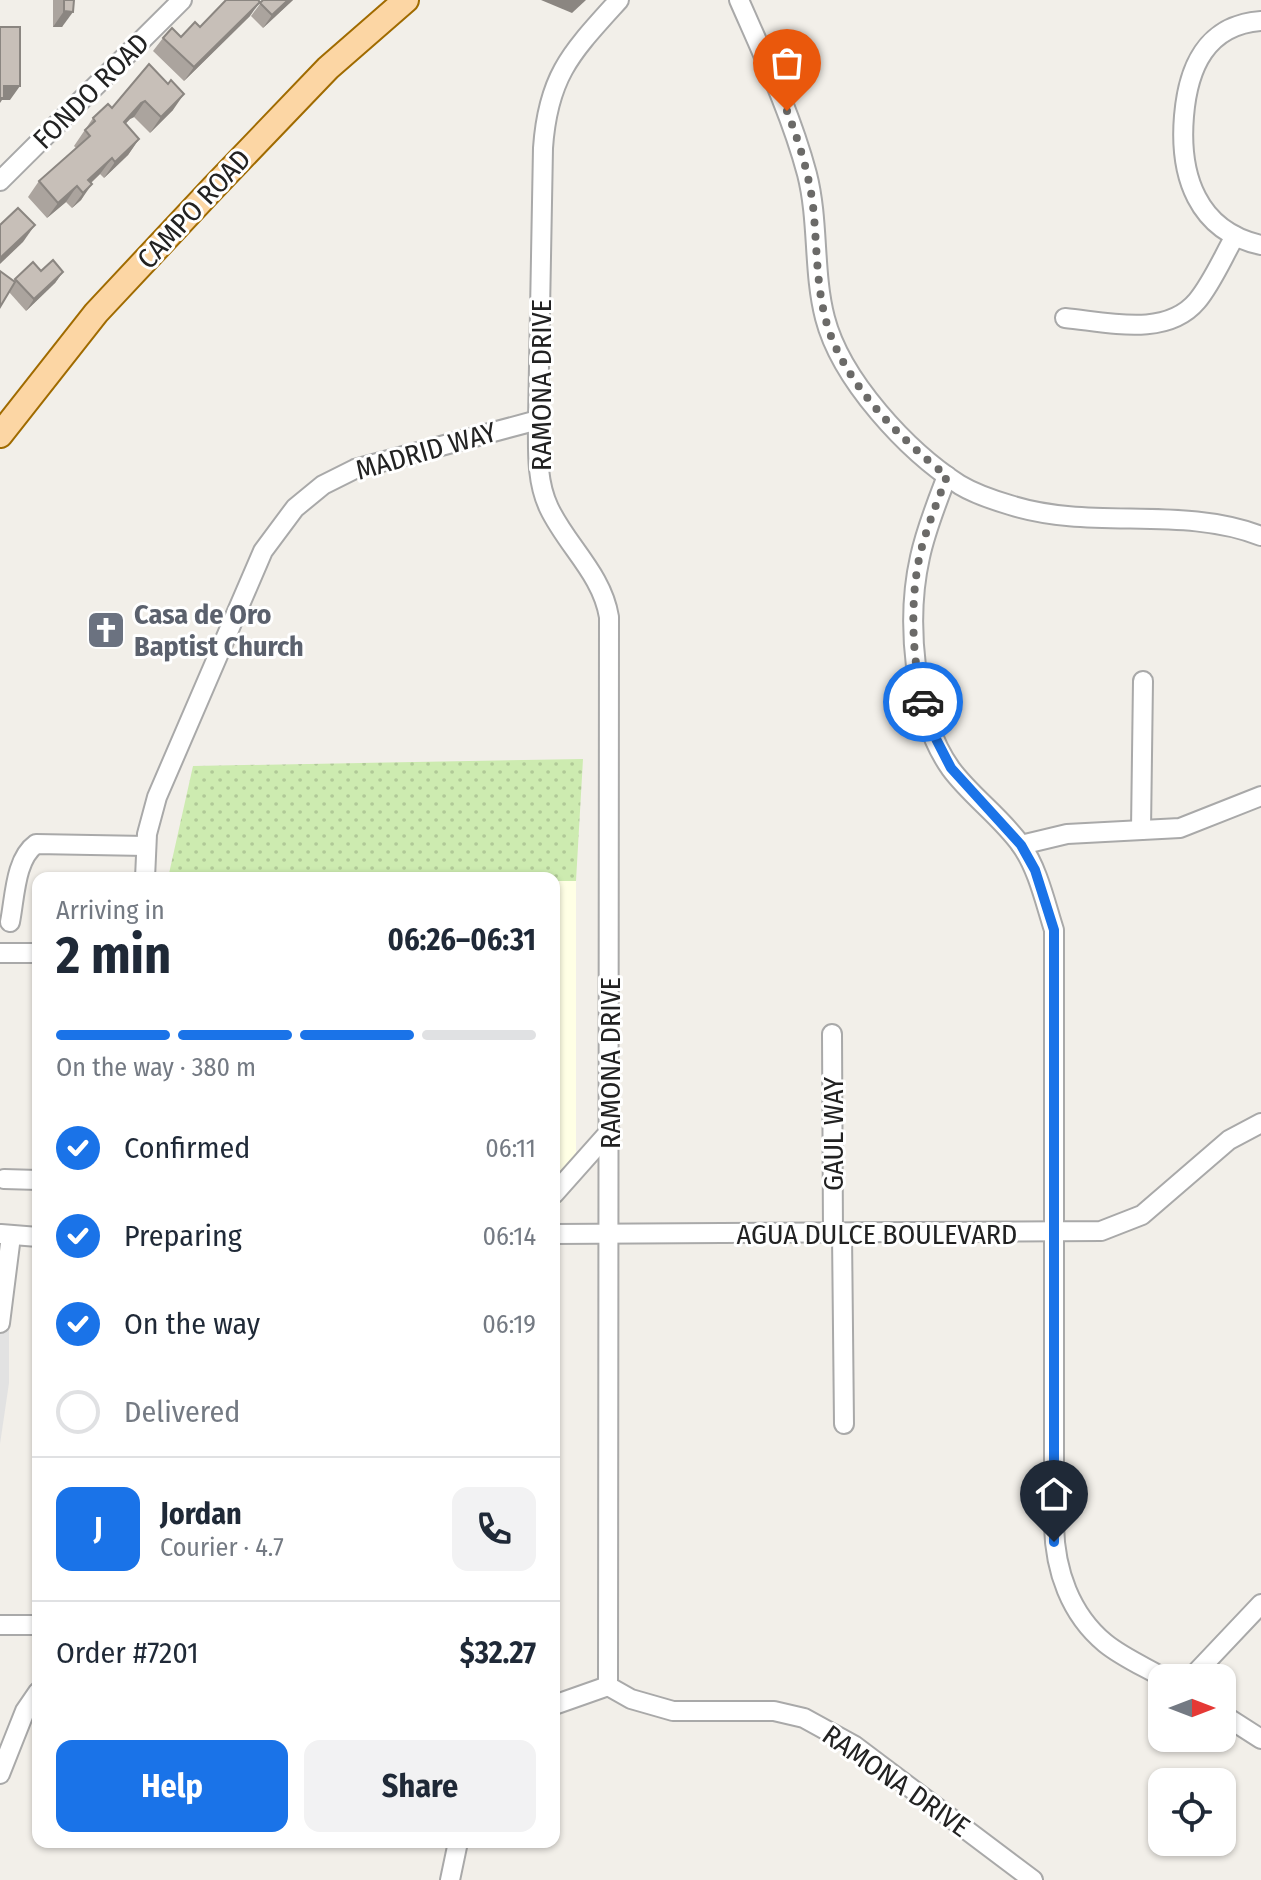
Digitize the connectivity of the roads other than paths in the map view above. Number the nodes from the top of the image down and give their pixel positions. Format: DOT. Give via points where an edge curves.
graph roads {
  1 [pos="182,0"];
  2 [pos="406,0"];
  3 [pos="619,0"];
  4 [pos="739,0"];
  5 [pos="1261,21"];
  6 [pos="0,181"];
  7 [pos="1235,236"];
  8 [pos="1261,245"];
  9 [pos="1065,318"];
  10 [pos="538,420"];
  11 [pos="0,435"];
  12 [pos="947,476"];
  13 [pos="1261,536"];
  14 [pos="1143,681"];
  15 [pos="1261,796"];
  16 [pos="1141,830"];
  17 [pos="1021,845"];
  18 [pos="146,846"];
  19 [pos="145,872"];
  20 [pos="10,922"];
  21 [pos="0,953"];
  22 [pos="32,953"];
  23 [pos="832,1034"];
  24 [pos="1261,1123"];
  25 [pos="610,1131"];
  26 [pos="4,1179"];
  27 [pos="32,1180"];
  28 [pos="560,1187"];
  29 [pos="1055,1233"];
  30 [pos="560,1234"];
  31 [pos="837,1234"];
  32 [pos="5,1235"];
  33 [pos="610,1235"];
  34 [pos="32,1237"];
  35 [pos="0,1323"];
  36 [pos="844,1424"];
  37 [pos="1261,1604"];
  38 [pos="0,1625"];
  39 [pos="32,1625"];
  40 [pos="1204,1664"];
  41 [pos="1148,1669"];
  42 [pos="608,1686"];
  43 [pos="32,1701"];
  44 [pos="560,1703"];
  45 [pos="1236,1723"];
  46 [pos="1261,1739"];
  47 [pos="0,1774"];
  48 [pos="457,1848"];
  49 [pos="1019,1876"];
  50 [pos="450,1880"];
  1 -- 6 [label="street, FONDO ROAD"];
  2 -- 11 [label="main road, CAMPO ROAD" via="328,68 96,313"];
  3 -- 10 [label="street, RAMONA DRIVE" via="567,60 546,113"];
  4 -- 12 [label="street" via="798,140 813,207 822,302 838,352 895,430"];
  5 -- 7 [label="street" via="1232,28 1213,41 1192,71 1186,95 1183,159 1189,184 1211,218"];
  7 -- 8 [label="street"];
  7 -- 9 [label="street" via="1198,300 1173,318 1142,325"];
  10 -- 18 [label="street, MADRID WAY" via="355,469 316,491 283,521 255,567 157,797"];
  10 -- 25 [label="street, RAMONA DRIVE" via="547,504 597,581 609,617"];
  12 -- 13 [label="street" via="988,498 1055,515 1218,524"];
  12 -- 17 [label="street" via="916,576 919,683 934,735 951,768"];
  14 -- 16 [label="street"];
  15 -- 16 [label="street" via="1180,828"];
  16 -- 17 [label="street" via="1067,834"];
  17 -- 29 [label="street" via="1035,870 1054,930"];
  18 -- 19 [label="street, MADRID WAY"];
  18 -- 20 [label="street" via="36,844 21,864"];
  21 -- 22 [label="street"];
  23 -- 31 [label="street, GAUL WAY"];
  24 -- 29 [label="street, AGUA DULCE BOULEVARD" via="1229,1140 1142,1215 1101,1231"];
  25 -- 28 [label="street"];
  25 -- 33 [label="street, RAMONA DRIVE"];
  26 -- 27 [label="street"];
  29 -- 31 [label="street, AGUA DULCE BOULEVARD"];
  29 -- 41 [label="street" via="1054,1526 1059,1567 1074,1605 1094,1633"];
  30 -- 33 [label="street, AGUA DULCE BOULEVARD"];
  31 -- 33 [label="street, AGUA DULCE BOULEVARD"];
  31 -- 36 [label="street, GAUL WAY"];
  32 -- 34 [label="street"];
  32 -- 35 [label="street"];
  33 -- 42 [label="street, RAMONA DRIVE"];
  37 -- 40 [label="street"];
  38 -- 39 [label="street"];
  42 -- 44 [label="street"];
  42 -- 49 [label="street, RAMONA DRIVE" via="673,1711 754,1710 804,1718 855,1746"];
  43 -- 47 [label="street"];
  45 -- 46 [label="street"];
  48 -- 50 [label="street"];
}
